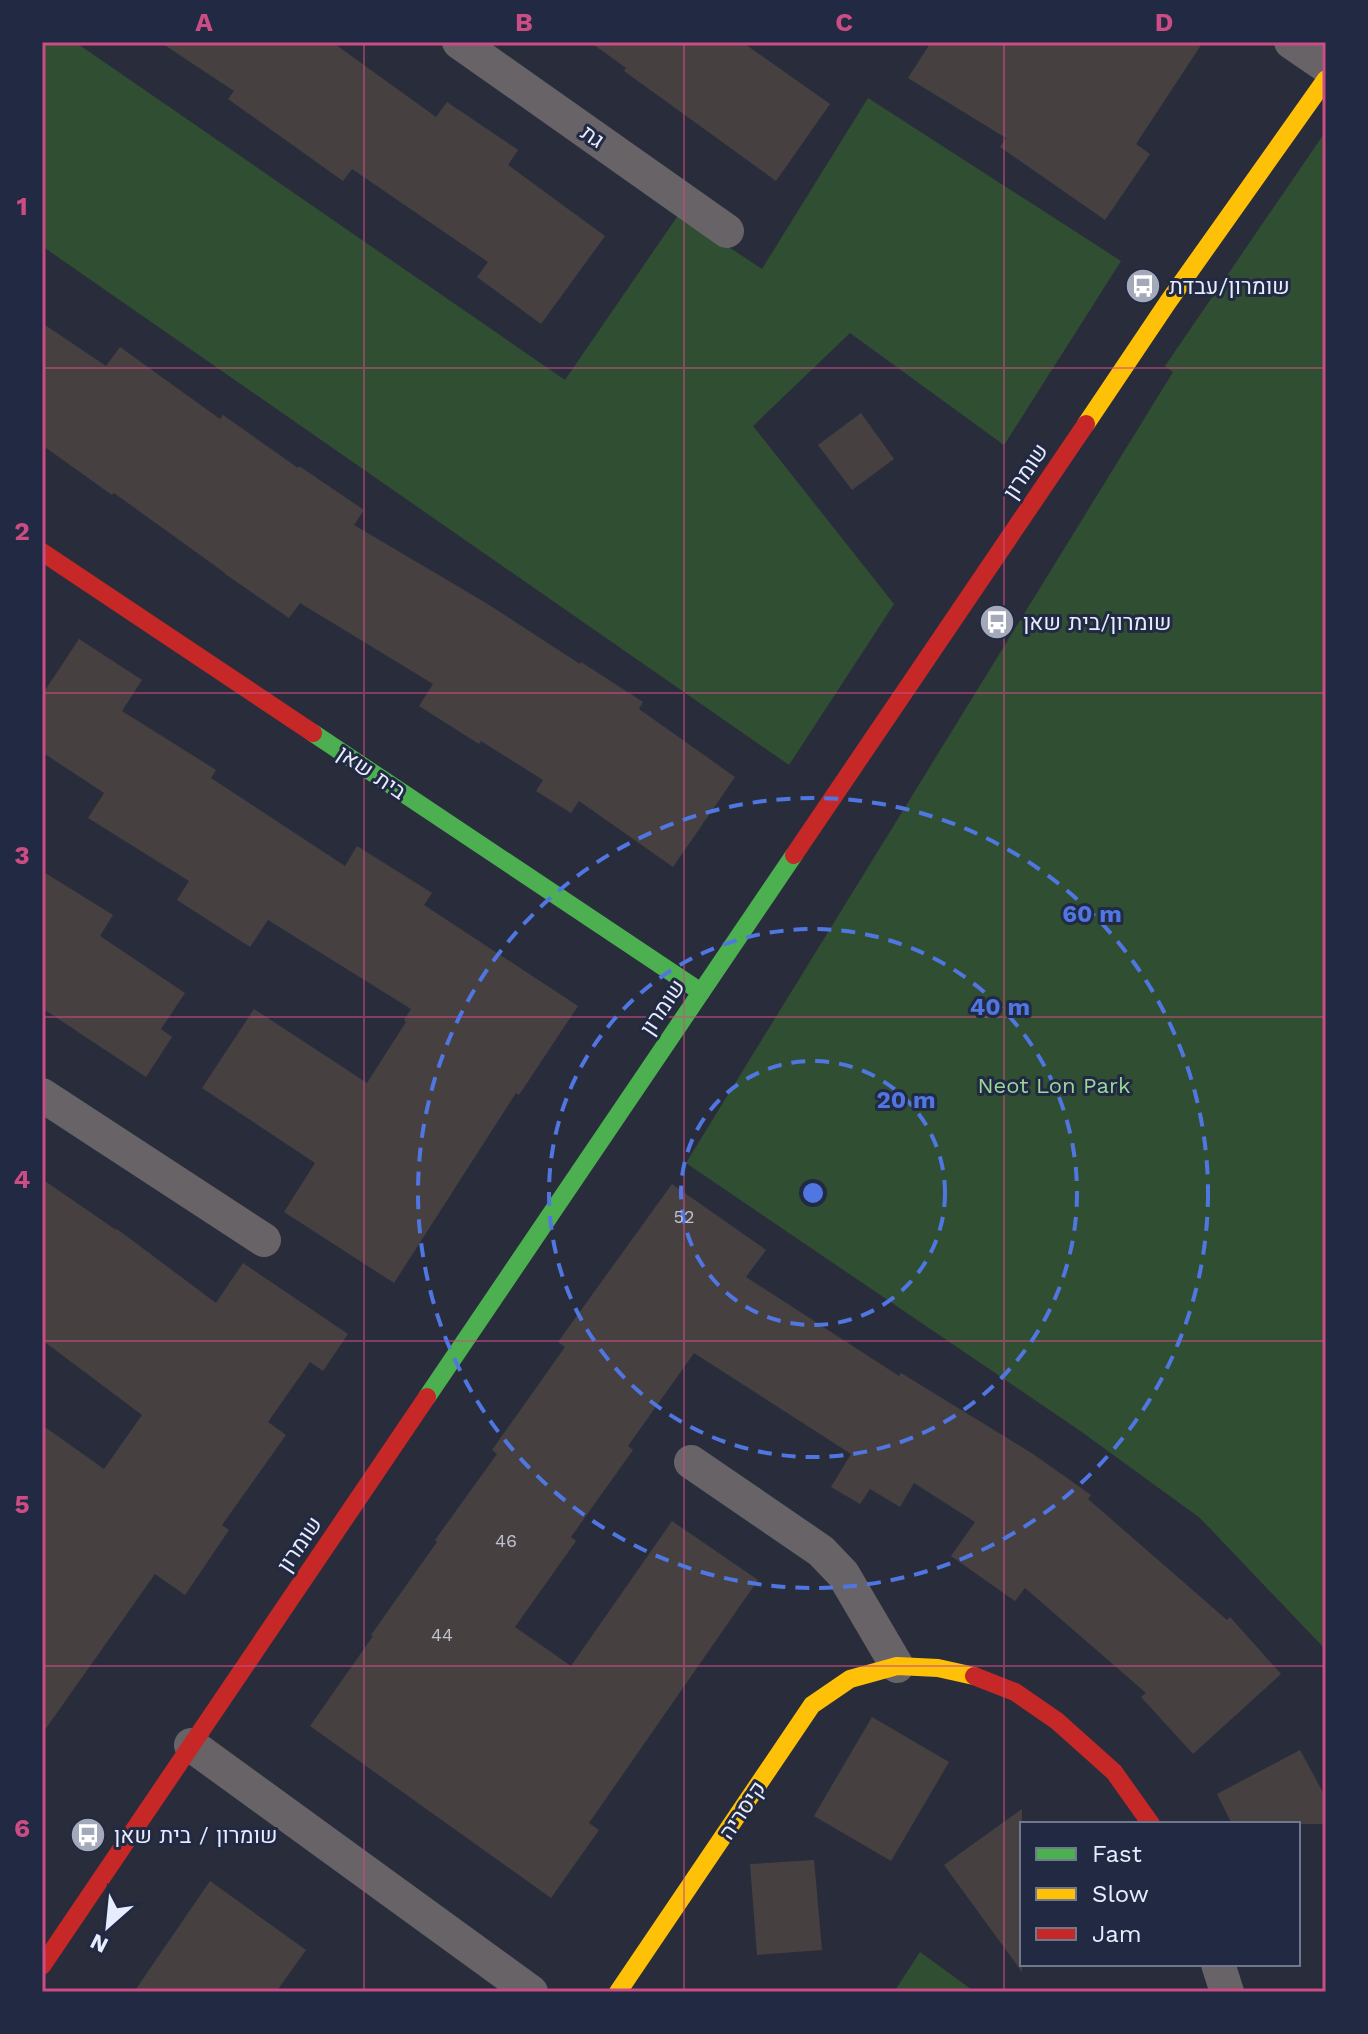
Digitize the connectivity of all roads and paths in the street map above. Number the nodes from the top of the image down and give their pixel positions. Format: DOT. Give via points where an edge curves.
graph roads {
  1 [pos="459,42"];
  2 [pos="1291,42"];
  3 [pos="1326,66"];
  4 [pos="1326,79"];
  5 [pos="727,231"];
  6 [pos="42,552"];
  7 [pos="701,992"];
  8 [pos="42,1095"];
  9 [pos="264,1240"];
  10 [pos="691,1462"];
  11 [pos="897,1666"];
  12 [pos="191,1745"];
  13 [pos="1150,1822"];
  14 [pos="42,1966"];
  15 [pos="1219,1966"];
  16 [pos="531,1992"];
  17 [pos="618,1992"];
  18 [pos="1227,1992"];
  1 -- 5 [label="street, גת"];
  2 -- 3 [label="street"];
  4 -- 7 [label="street, שומרון" via="1160,314"];
  6 -- 7 [label="street, בית שאן"];
  7 -- 12 [label="street, שומרון"];
  8 -- 9 [label="street"];
  10 -- 11 [label="street" via="821,1551 843,1574"];
  11 -- 13 [label="street, קיסריה" via="938,1668 1015,1692 1114,1772"];
  11 -- 17 [label="street, קיסריה" via="850,1679 812,1705"];
  12 -- 14 [label="street, שומרון"];
  12 -- 16 [label="street"];
  15 -- 18 [label="street"];
}
